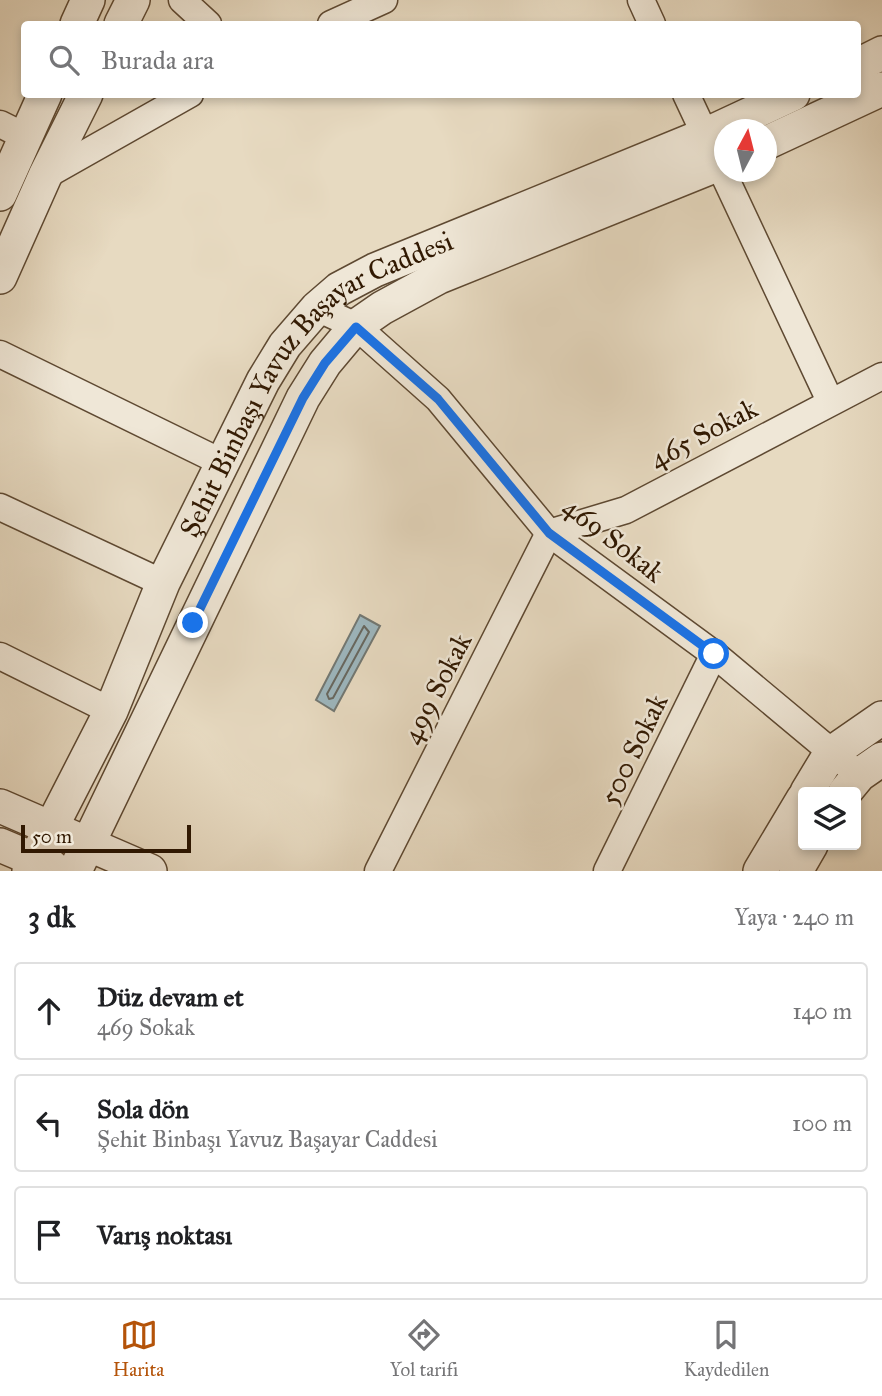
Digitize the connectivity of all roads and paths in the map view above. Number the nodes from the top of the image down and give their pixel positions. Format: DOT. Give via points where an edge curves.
graph roads {
  1 [pos="88,0"];
  2 [pos="134,0"];
  3 [pos="182,0"];
  4 [pos="384,0"];
  5 [pos="641,0"];
  6 [pos="78,21"];
  7 [pos="123,21"];
  8 [pos="205,21"];
  9 [pos="338,21"];
  10 [pos="651,21"];
  11 [pos="882,53"];
  12 [pos="861,64"];
  13 [pos="882,89"];
  14 [pos="42,98"];
  15 [pos="84,98"];
  16 [pos="183,98"];
  17 [pos="688,98"];
  18 [pos="784,98"];
  19 [pos="13,131"];
  20 [pos="705,135"];
  21 [pos="777,138"];
  22 [pos="714,150"];
  23 [pos="714,166"];
  24 [pos="45,176"];
  25 [pos="731,182"];
  26 [pos="0,194"];
  27 [pos="0,277"];
  28 [pos="317,309"];
  29 [pos="356,327"];
  30 [pos="0,354"];
  31 [pos="882,376"];
  32 [pos="830,401"];
  33 [pos="221,462"];
  34 [pos="0,507"];
  35 [pos="549,533"];
  36 [pos="163,583"];
  37 [pos="714,654"];
  38 [pos="0,656"];
  39 [pos="111,711"];
  40 [pos="882,718"];
  41 [pos="830,754"];
  42 [pos="862,775"];
  43 [pos="810,787"];
  44 [pos="0,806"];
  45 [pos="798,807"];
  46 [pos="50,828"];
  47 [pos="0,845"];
  48 [pos="808,850"];
  49 [pos="81,858"];
  50 [pos="41,867"];
  51 [pos="150,871"];
  52 [pos="378,871"];
  53 [pos="607,871"];
  54 [pos="760,871"];
  55 [pos="796,871"];
  1 -- 6 [label="street"];
  2 -- 7 [label="street"];
  3 -- 8 [label="street"];
  4 -- 9 [label="street"];
  5 -- 10 [label="street"];
  11 -- 12 [label="street"];
  13 -- 21 [label="street"];
  14 -- 19 [label="street"];
  15 -- 24 [label="street"];
  16 -- 24 [label="street"];
  17 -- 20 [label="street"];
  18 -- 20 [label="street, Şehit Binbaşı Yavuz Başayar Caddesi"];
  19 -- 26 [label="street"];
  20 -- 22 [label="street"];
  20 -- 28 [label="street, Şehit Binbaşı Yavuz Başayar Caddesi" via="375,270 339,289"];
  23 -- 29 [label="street, Şehit Binbaşı Yavuz Başayar Caddesi" via="439,276"];
  24 -- 27 [label="street"];
  25 -- 32 [label="street"];
  28 -- 29 [label="street, 469 Sokak"];
  28 -- 33 [label="street, Şehit Binbaşı Yavuz Başayar Caddesi" via="285,345"];
  29 -- 35 [label="street, 469 Sokak" via="438,399"];
  29 -- 49 [label="street, Şehit Binbaşı Yavuz Başayar Caddesi" via="303,398"];
  30 -- 33 [label="street"];
  31 -- 32 [label="street, 465 Sokak"];
  32 -- 35 [label="street, 465 Sokak" via="626,510"];
  33 -- 36 [label="street, Şehit Binbaşı Yavuz Başayar Caddesi"];
  34 -- 36 [label="street"];
  35 -- 37 [label="street, 469 Sokak"];
  35 -- 52 [label="street, 499 Sokak"];
  36 -- 39 [label="street, Şehit Binbaşı Yavuz Başayar Caddesi"];
  37 -- 41 [label="street, 469 Sokak"];
  37 -- 53 [label="street, 500 Sokak"];
  38 -- 39 [label="street"];
  39 -- 46 [label="street, Şehit Binbaşı Yavuz Başayar Caddesi"];
  40 -- 41 [label="street"];
  41 -- 42 [label="street, 469 Sokak"];
  41 -- 43 [label="street"];
  44 -- 46 [label="street"];
  45 -- 54 [label="street"];
  46 -- 49 [label="street"];
  46 -- 50 [label="street, Şehit Binbaşı Yavuz Başayar Caddesi"];
  47 -- 50 [label="street"];
  48 -- 55 [label="street"];
  49 -- 51 [label="street"];
}
